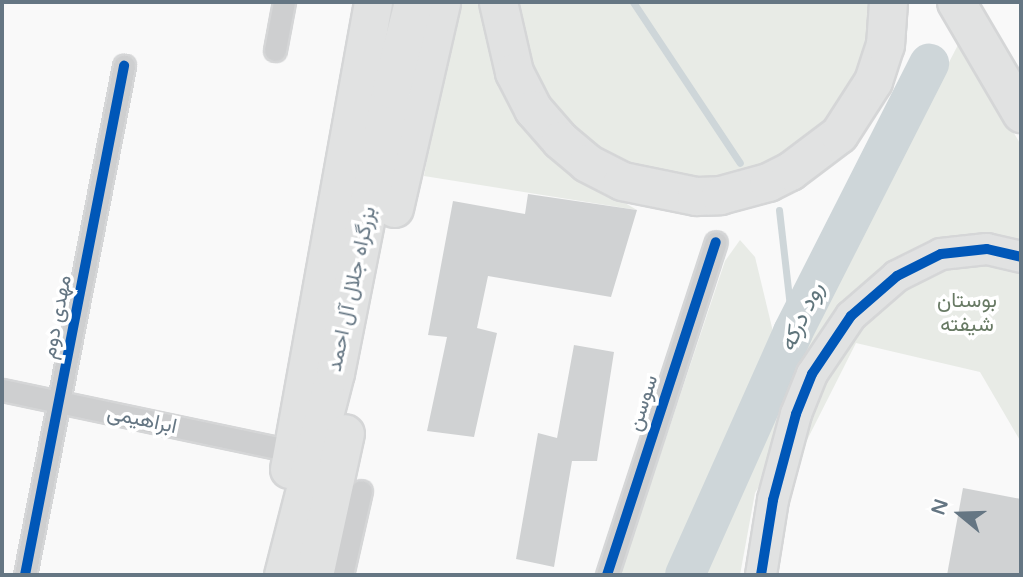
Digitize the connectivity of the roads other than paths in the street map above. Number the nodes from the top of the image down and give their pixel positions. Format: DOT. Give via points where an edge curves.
graph roads {
  1 [pos="284,2"];
  2 [pos="373,2"];
  3 [pos="412,2"];
  4 [pos="441,2"];
  5 [pos="498,2"];
  6 [pos="888,2"];
  7 [pos="956,2"];
  8 [pos="275,50"];
  9 [pos="124,66"];
  10 [pos="1021,113"];
  11 [pos="716,242"];
  12 [pos="1021,257"];
  13 [pos="2,390"];
  14 [pos="60,402"];
  15 [pos="282,450"];
  16 [pos="361,491"];
  17 [pos="25,575"];
  18 [pos="274,575"];
  19 [pos="283,575"];
  20 [pos="314,575"];
  21 [pos="342,575"];
  22 [pos="607,575"];
  23 [pos="761,575"];
  1 -- 8 [label="street"];
  2 -- 18 [label="highway" via="296,425"];
  3 -- 19 [label="highway, بزرگراه جلال آل احمد" via="335,373"];
  4 -- 20 [label="highway, بزرگراه جلال آل احمد"];
  5 -- 6 [label="highway" via="514,72 533,108 560,140 587,163 622,181 696,196 720,195 768,182 839,134 873,81 885,45"];
  7 -- 10 [label="highway"];
  9 -- 14 [label="street, مهدی دوم"];
  11 -- 22 [label="street, سوسن"];
  12 -- 23 [label="street" via="987,249 941,254 907,269 866,302 832,339 812,374 773,500"];
  13 -- 14 [label="street, ابراهیمی"];
  14 -- 15 [label="street, ابراهیمی"];
  14 -- 17 [label="street, مهدی دوم"];
  16 -- 21 [label="street"];
}
